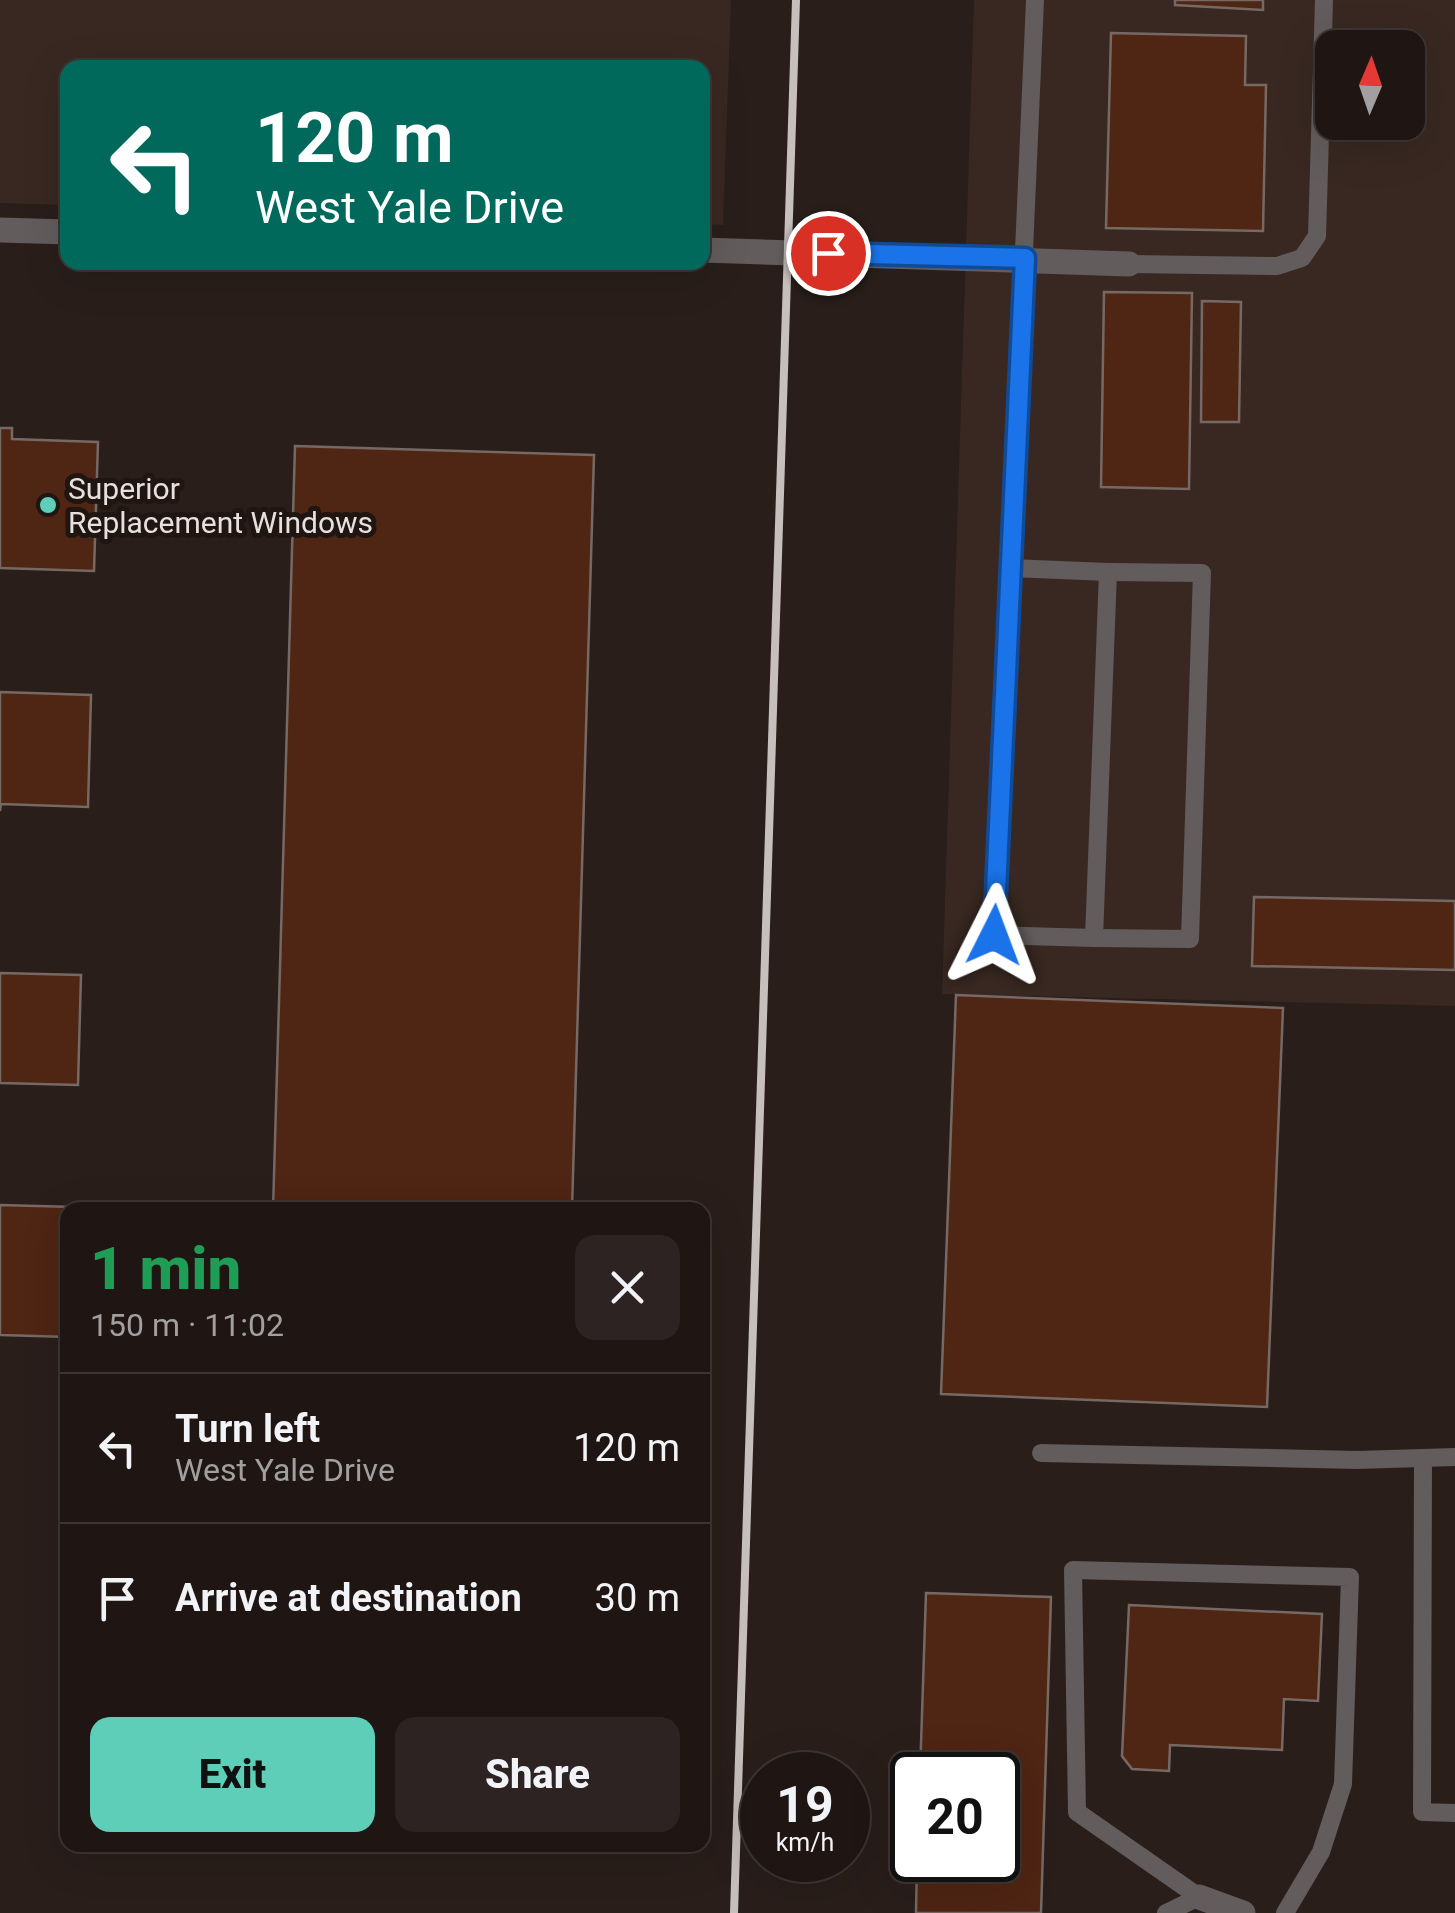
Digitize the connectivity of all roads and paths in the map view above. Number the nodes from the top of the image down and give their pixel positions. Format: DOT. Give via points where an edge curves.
graph roads {
  1 [pos="1034,0"];
  2 [pos="1324,0"];
  3 [pos="0,230"];
  4 [pos="60,232"];
  5 [pos="710,250"];
  6 [pos="1025,258"];
  7 [pos="1129,264"];
  8 [pos="1012,568"];
  9 [pos="1108,572"];
  10 [pos="1094,938"];
  11 [pos="1041,1453"];
  12 [pos="1455,1457"];
  13 [pos="1424,1458"];
  14 [pos="1455,1813"];
  15 [pos="1194,1905"];
  16 [pos="1166,1913"];
  17 [pos="1243,1913"];
  18 [pos="1284,1913"];
  1 -- 6 [label="lane"];
  2 -- 7 [label="lane" via="1317,236 1302,258 1277,266"];
  3 -- 4 [label="street"];
  5 -- 6 [label="street"];
  6 -- 7 [label="street"];
  6 -- 8 [label="lane"];
  8 -- 9 [label="lane"];
  8 -- 10 [label="lane" via="994,935"];
  9 -- 10 [label="lane"];
  9 -- 10 [label="lane" via="1202,573 1190,940"];
  11 -- 13 [label="lane"];
  12 -- 13 [label="lane"];
  13 -- 14 [label="lane" via="1422,1812"];
  15 -- 16 [label="lane"];
  15 -- 17 [label="street"];
  15 -- 18 [label="lane" via="1077,1812 1073,1570 1350,1578 1343,1784 1321,1852"];
}
